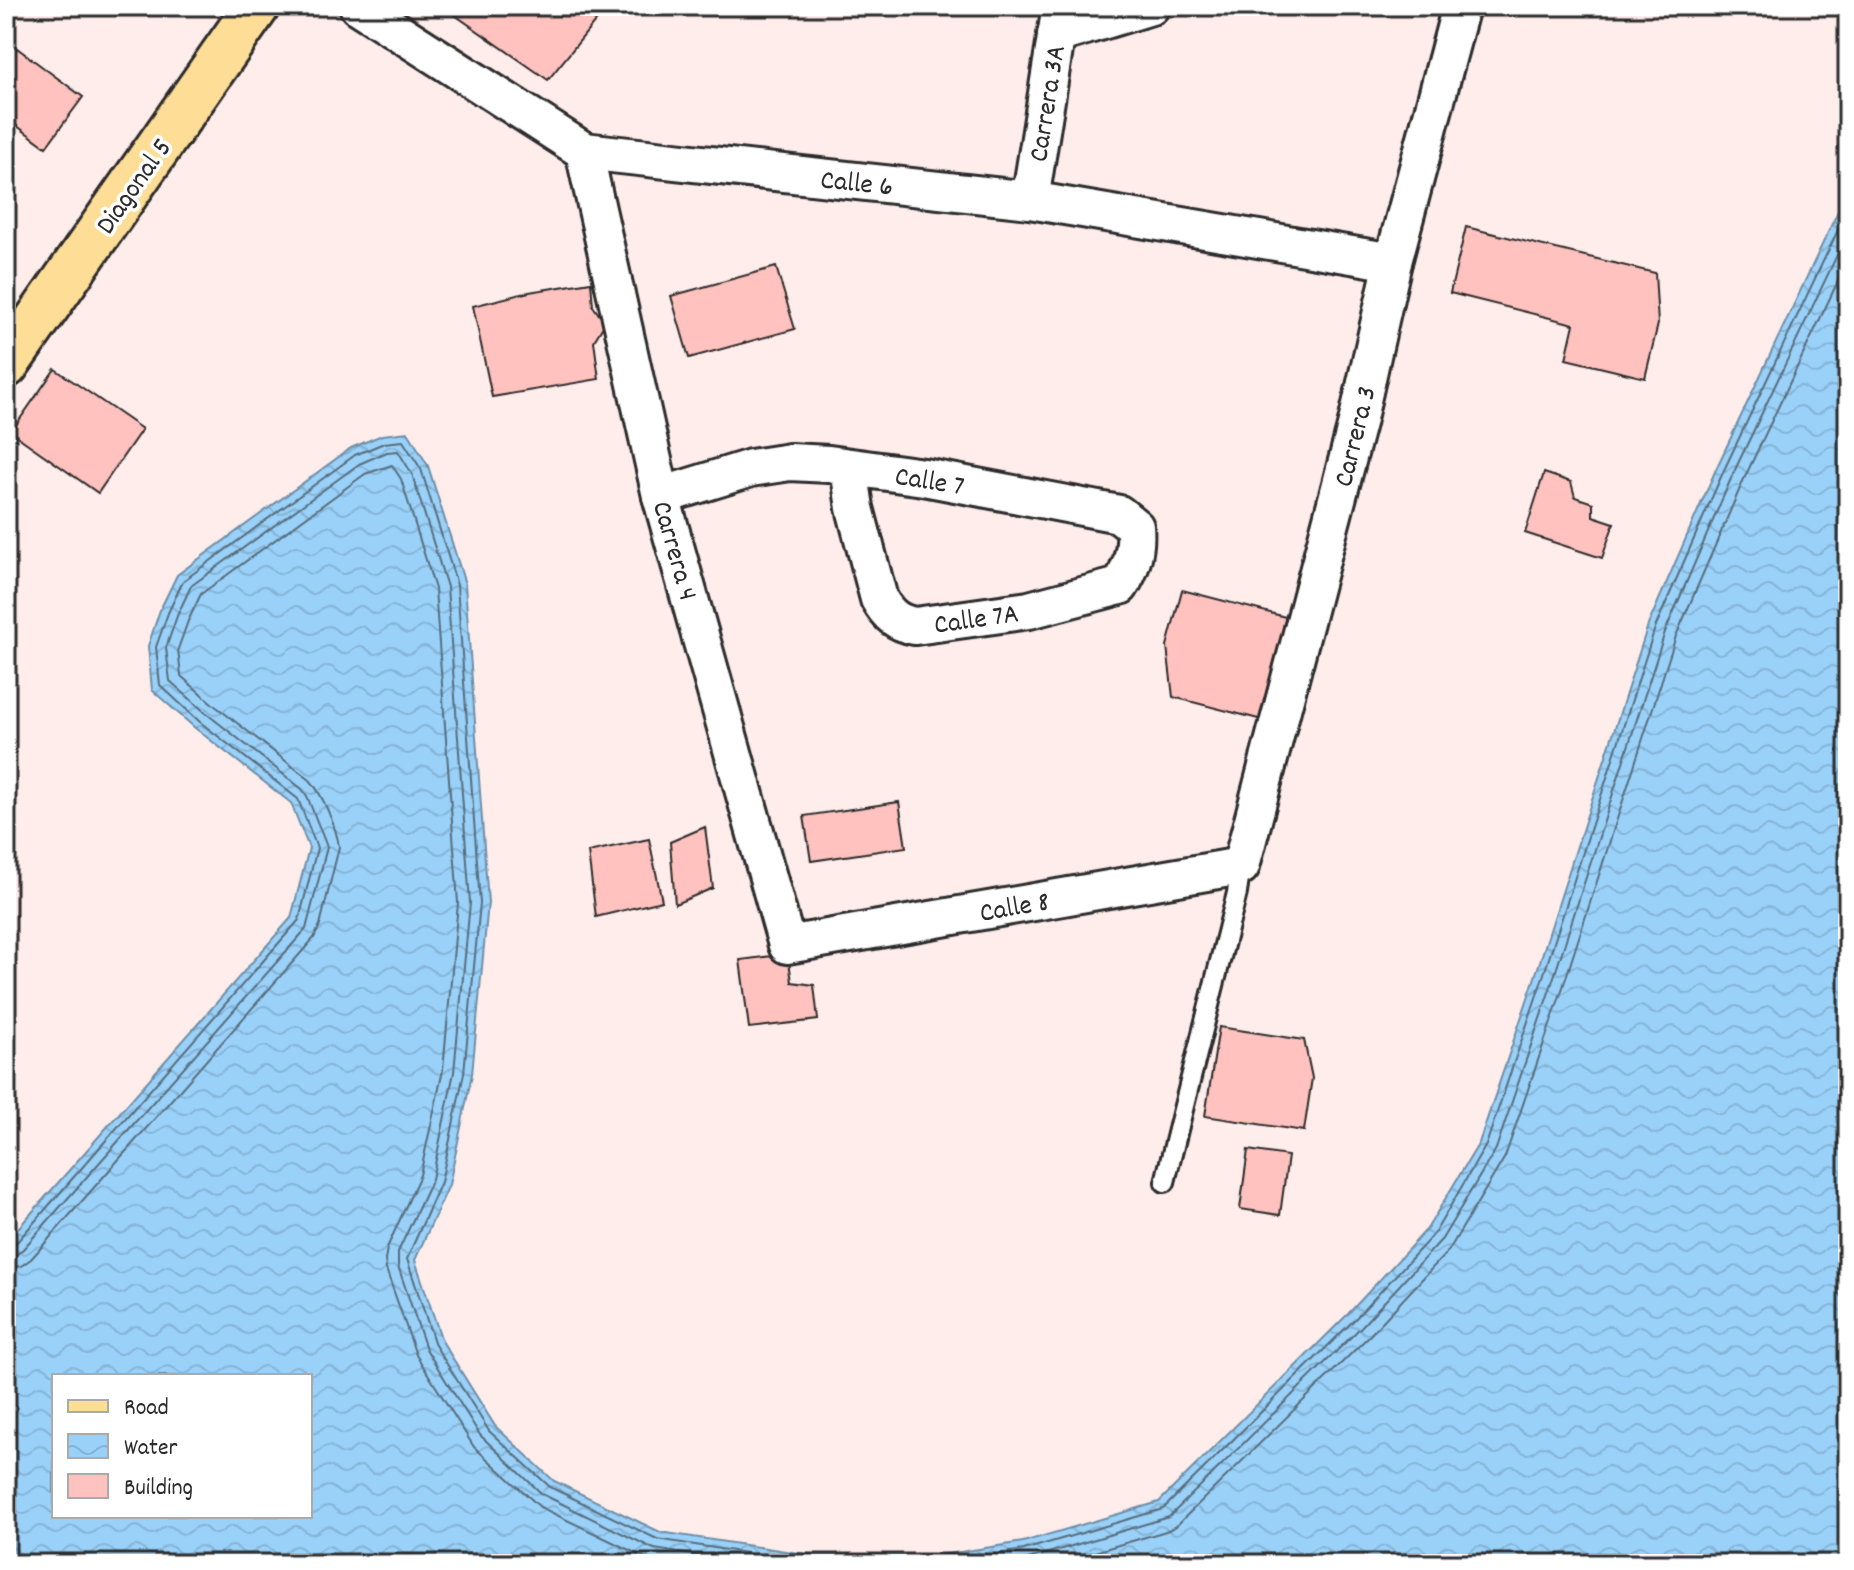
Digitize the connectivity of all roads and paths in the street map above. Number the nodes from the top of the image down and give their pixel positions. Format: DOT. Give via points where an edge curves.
graph roads {
  1 [pos="257,6"];
  2 [pos="358,6"];
  3 [pos="1151,6"];
  4 [pos="1461,6"];
  5 [pos="1059,20"];
  6 [pos="584,151"];
  7 [pos="1030,200"];
  8 [pos="1393,262"];
  9 [pos="6,365"];
  10 [pos="849,468"];
  11 [pos="661,496"];
  12 [pos="1120,586"];
  13 [pos="1241,866"];
  14 [pos="787,945"];
  15 [pos="1165,1182"];
  1 -- 9 [label="main road, Diagonal 5"];
  2 -- 6 [label="street, Calle 6"];
  3 -- 5 [label="street"];
  4 -- 8 [label="street, Carrera 3"];
  5 -- 7 [label="street, Carrera 3A"];
  6 -- 7 [label="street, Calle 6"];
  6 -- 11 [label="street, Carrera 4"];
  7 -- 8 [label="street, Calle 6"];
  8 -- 13 [label="street, Carrera 3" via="1357,423"];
  10 -- 11 [label="street, Calle 7" via="790,462 751,468"];
  10 -- 12 [label="street, Calle 7" via="1119,514 1135,527 1136,545"];
  10 -- 12 [label="street, Calle 7A" via="879,599 905,624 1029,610"];
  11 -- 14 [label="street, Carrera 4"];
  13 -- 14 [label="street, Calle 8"];
  13 -- 15 [label="lane"];
}
